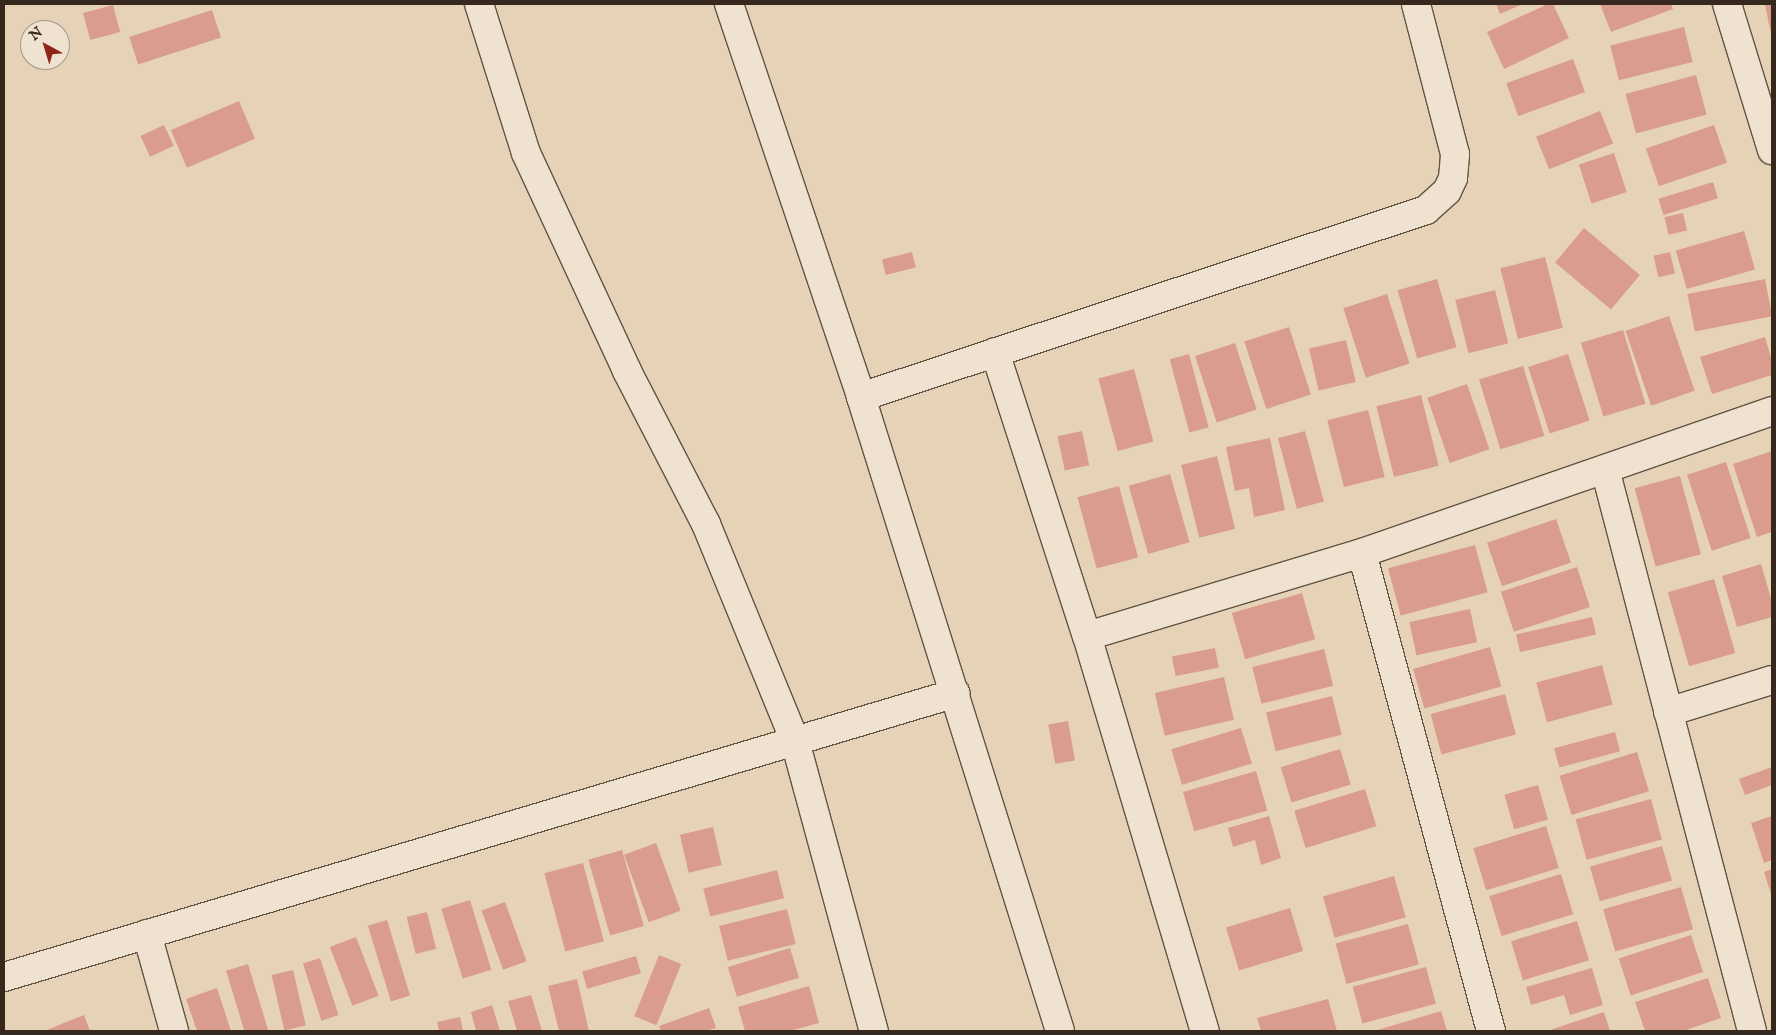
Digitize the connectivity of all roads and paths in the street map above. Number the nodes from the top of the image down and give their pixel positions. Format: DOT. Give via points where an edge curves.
graph roads {
  1 [pos="479,4"];
  2 [pos="729,4"];
  3 [pos="1416,4"];
  4 [pos="1727,4"];
  5 [pos="1772,150"];
  6 [pos="995,352"];
  7 [pos="861,397"];
  8 [pos="1772,411"];
  9 [pos="1605,469"];
  10 [pos="1362,553"];
  11 [pos="1087,636"];
  12 [pos="1772,680"];
  13 [pos="956,693"];
  14 [pos="1668,712"];
  15 [pos="795,741"];
  16 [pos="147,934"];
  17 [pos="4,977"];
  18 [pos="174,1031"];
  19 [pos="874,1031"];
  20 [pos="1060,1031"];
  21 [pos="1205,1031"];
  22 [pos="1490,1031"];
  23 [pos="1752,1031"];
  1 -- 15 [label="street" via="526,153 627,371 706,524"];
  2 -- 7 [label="street"];
  3 -- 6 [label="street" via="1455,154 1453,178 1447,191 1426,210"];
  4 -- 5 [label="street"];
  6 -- 7 [label="street"];
  6 -- 11 [label="street"];
  7 -- 13 [label="street"];
  8 -- 9 [label="street"];
  9 -- 10 [label="street"];
  9 -- 14 [label="street"];
  10 -- 11 [label="street"];
  10 -- 22 [label="street"];
  11 -- 21 [label="street"];
  12 -- 14 [label="street"];
  13 -- 15 [label="street"];
  13 -- 20 [label="street"];
  14 -- 23 [label="street"];
  15 -- 16 [label="street"];
  15 -- 19 [label="street"];
  16 -- 17 [label="street"];
  16 -- 18 [label="street"];
}
